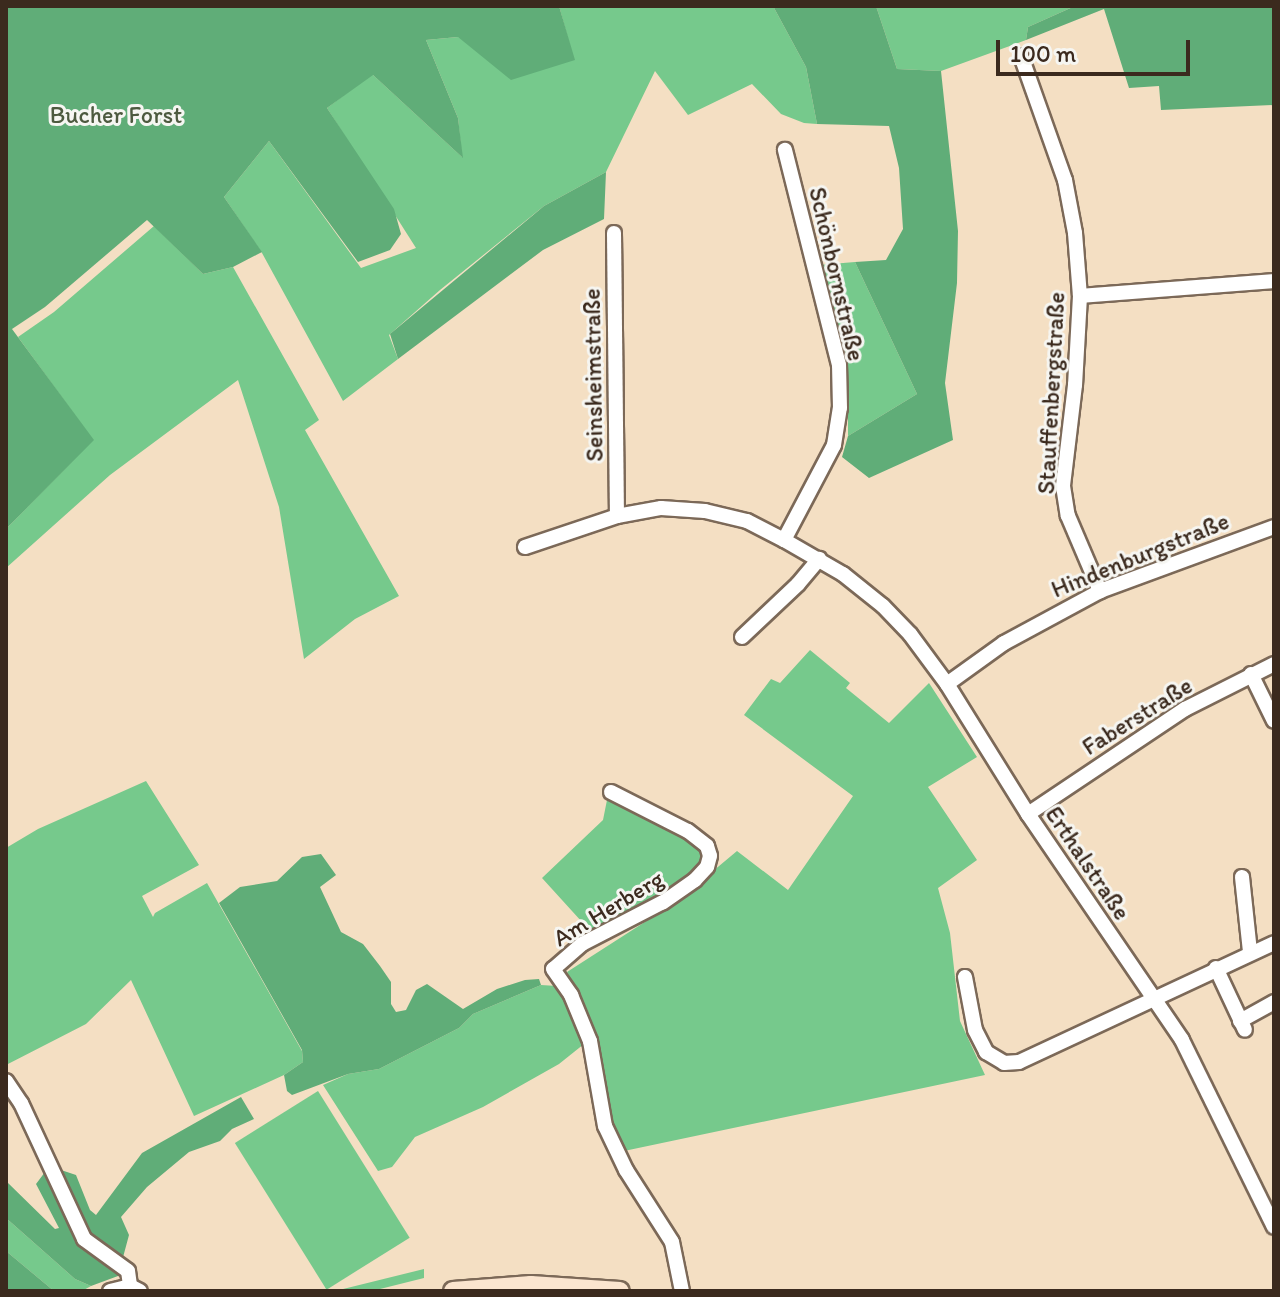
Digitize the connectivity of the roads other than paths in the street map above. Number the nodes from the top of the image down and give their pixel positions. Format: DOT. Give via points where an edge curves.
graph roads {
  1 [pos="1021,56"];
  2 [pos="785,150"];
  3 [pos="614,233"];
  4 [pos="1274,281"];
  5 [pos="1080,296"];
  6 [pos="617,516"];
  7 [pos="1274,527"];
  8 [pos="784,540"];
  9 [pos="525,547"];
  10 [pos="819,559"];
  11 [pos="1100,591"];
  12 [pos="742,637"];
  13 [pos="1274,664"];
  14 [pos="1251,674"];
  15 [pos="947,684"];
  16 [pos="1274,721"];
  17 [pos="611,792"];
  18 [pos="1028,814"];
  19 [pos="1242,877"];
  20 [pos="1274,943"];
  21 [pos="1250,952"];
  22 [pos="1216,968"];
  23 [pos="965,977"];
  24 [pos="1153,997"];
  25 [pos="1274,1002"];
  26 [pos="6,1081"];
  27 [pos="1274,1227"];
  28 [pos="135,1288"];
  29 [pos="110,1291"];
  30 [pos="453,1291"];
  31 [pos="620,1291"];
  32 [pos="682,1291"];
  1 -- 5 [label="street, Stauffenbergstraße" via="1065,180"];
  2 -- 8 [label="street, Schönbornstraße" via="839,365 840,408 834,445"];
  3 -- 6 [label="street, Seinsheimstraße"];
  4 -- 5 [label="street"];
  5 -- 11 [label="street, Stauffenbergstraße" via="1063,486 1068,516"];
  6 -- 8 [label="street, Erthalstraße" via="681,507 747,521"];
  6 -- 9 [label="street, Erthalstraße"];
  7 -- 11 [label="street, Hindenburgstraße"];
  8 -- 10 [label="street, Erthalstraße"];
  10 -- 12 [label="street"];
  10 -- 15 [label="street, Erthalstraße" via="883,606"];
  11 -- 15 [label="street, Hindenburgstraße" via="1004,643"];
  13 -- 14 [label="street, Faberstraße"];
  14 -- 16 [label="street"];
  14 -- 18 [label="street, Faberstraße" via="1185,709"];
  15 -- 18 [label="street, Erthalstraße"];
  17 -- 32 [label="street, Am Herberg" via="688,831 707,846 710,856 695,880 582,944 553,969 571,995 590,1041 605,1126 672,1242"];
  18 -- 24 [label="street, Erthalstraße"];
  19 -- 21 [label="street"];
  20 -- 21 [label="street"];
  21 -- 22 [label="street"];
  22 -- 24 [label="street"];
  22 -- 25 [label="street" via="1242,1025"];
  23 -- 24 [label="street" via="975,1030 986,1052 1004,1063 1019,1062"];
  24 -- 27 [label="street, Erthalstraße" via="1182,1040"];
  26 -- 28 [label="street" via="84,1239 128,1271"];
  28 -- 29 [label="street"];
  30 -- 31 [label="street" via="531,1285"];
}
